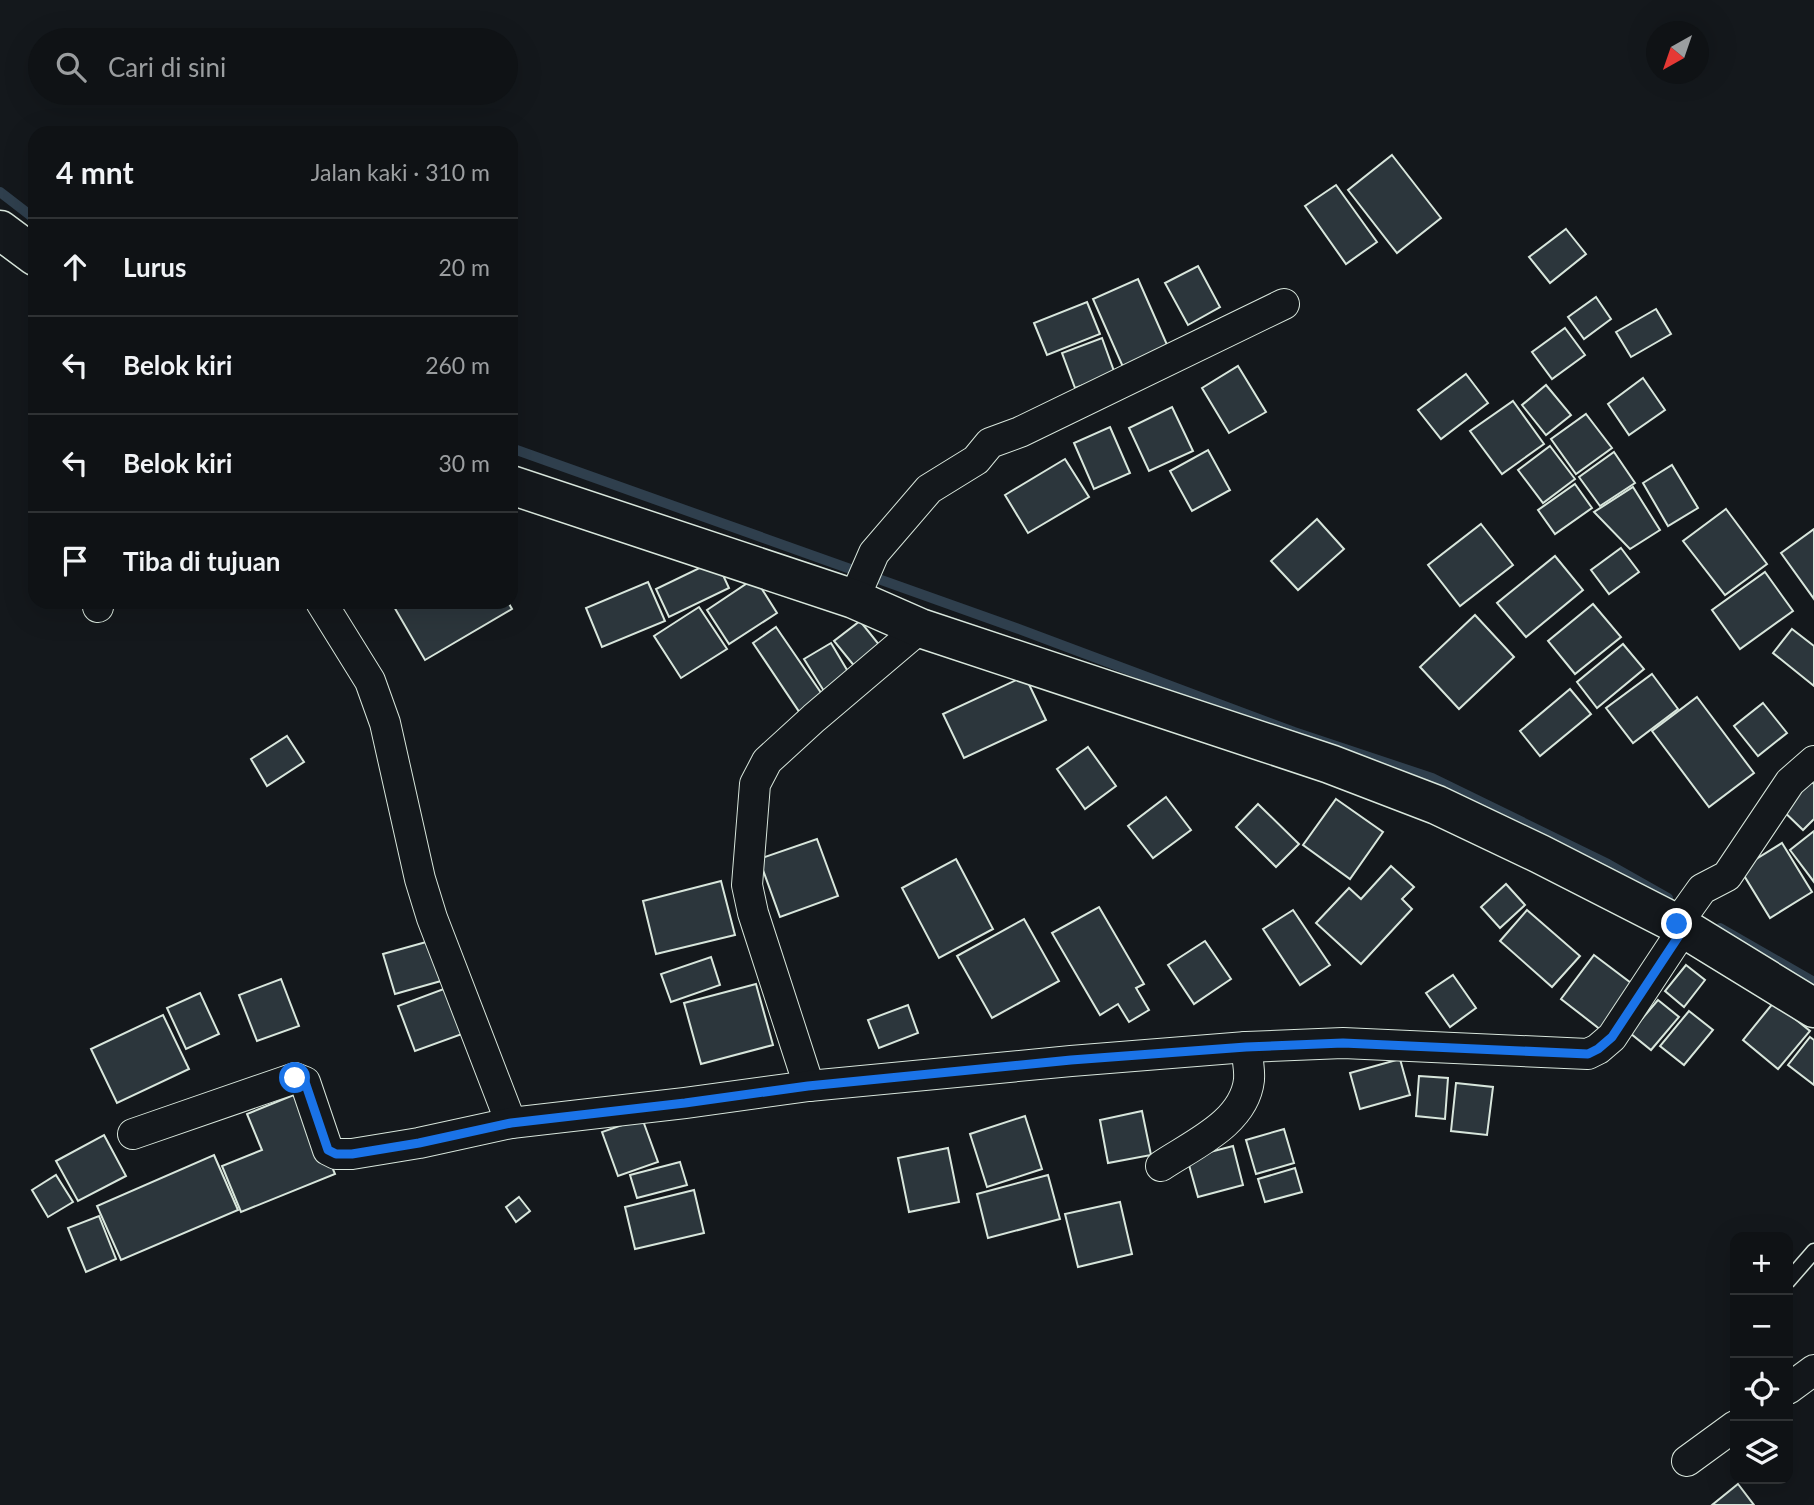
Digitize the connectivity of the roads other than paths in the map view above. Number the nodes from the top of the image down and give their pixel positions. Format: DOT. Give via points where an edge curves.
graph roads {
  1 [pos="0,230"];
  2 [pos="28,251"];
  3 [pos="1284,304"];
  4 [pos="518,487"];
  5 [pos="857,593"];
  6 [pos="325,609"];
  7 [pos="920,628"];
  8 [pos="1814,761"];
  9 [pos="1682,922"];
  10 [pos="1814,1008"];
  11 [pos="1246,1047"];
  12 [pos="808,1086"];
  13 [pos="511,1123"];
  14 [pos="133,1134"];
  15 [pos="1161,1166"];
  16 [pos="1814,1251"];
  17 [pos="1793,1275"];
  18 [pos="1814,1370"];
  19 [pos="1793,1385"];
  20 [pos="1730,1430"];
  21 [pos="1686,1461"];
  1 -- 2 [label="street"];
  3 -- 5 [label="street" via="990,443 976,460 929,489 874,553"];
  4 -- 5 [label="street"];
  5 -- 7 [label="street"];
  6 -- 13 [label="street" via="370,681 385,723 432,918"];
  7 -- 9 [label="street" via="1399,790"];
  7 -- 12 [label="street" via="767,761 755,784 747,885"];
  8 -- 9 [label="street" via="1790,782 1727,876 1702,889"];
  9 -- 10 [label="street"];
  9 -- 11 [label="street" via="1612,1037 1588,1054 1343,1043"];
  11 -- 12 [label="street"];
  11 -- 15 [label="street" via="1249,1077 1241,1106"];
  12 -- 13 [label="street"];
  13 -- 14 [label="street" via="419,1143 336,1154 322,1138 305,1082 295,1078"];
  16 -- 17 [label="lane"];
  18 -- 19 [label="street"];
  20 -- 21 [label="street"];
}
